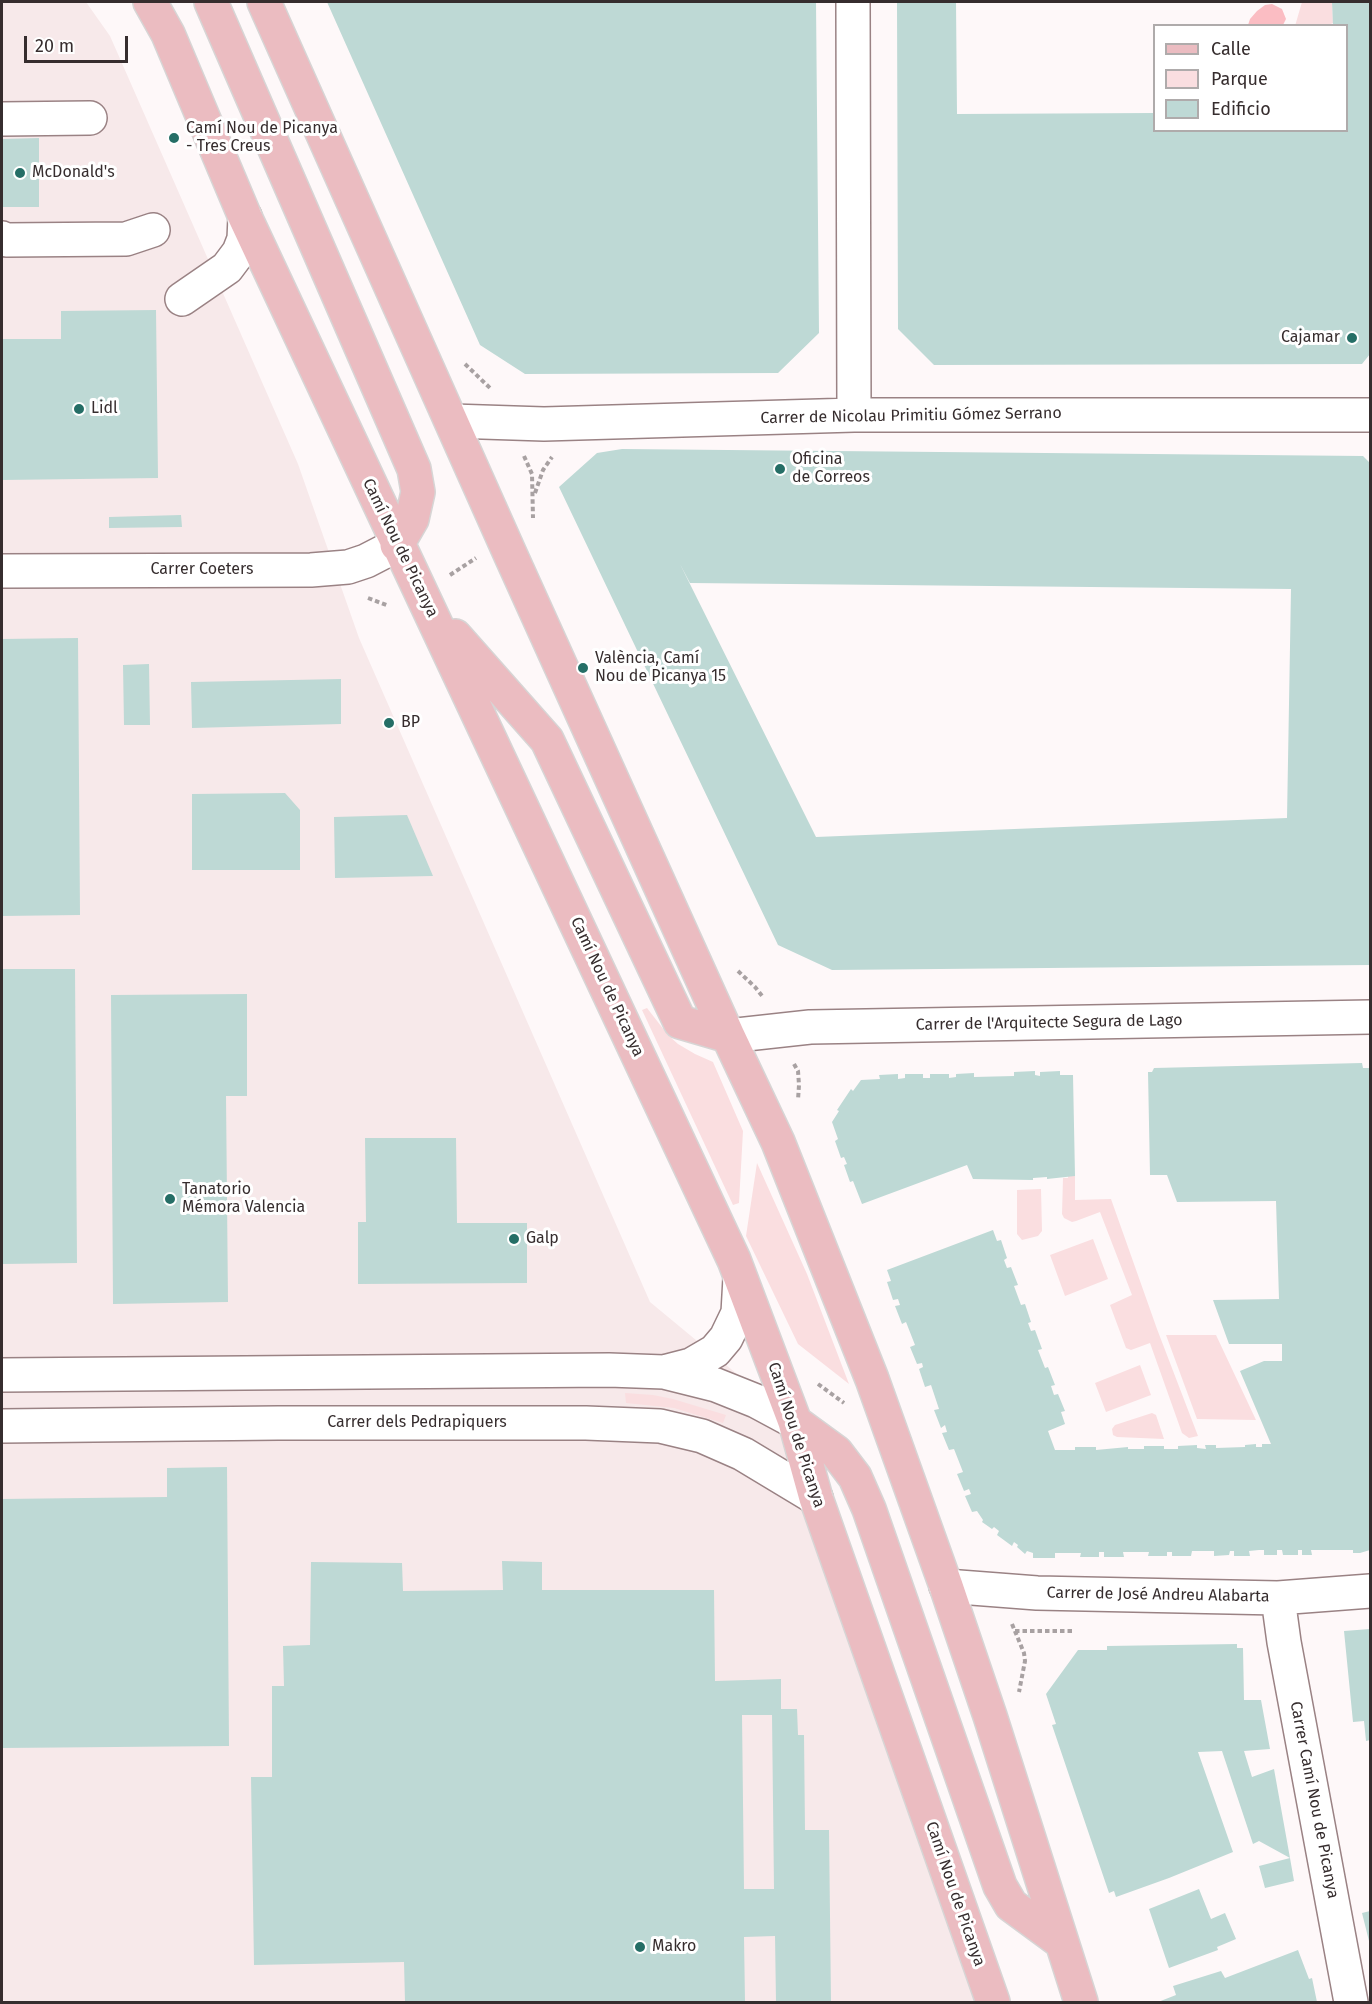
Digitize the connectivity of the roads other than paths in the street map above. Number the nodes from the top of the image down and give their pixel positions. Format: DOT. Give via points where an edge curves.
graph roads {
  1 [pos="150,2"];
  2 [pos="211,2"];
  3 [pos="264,2"];
  4 [pos="853,2"];
  5 [pos="90,118"];
  6 [pos="2,119"];
  7 [pos="245,217"];
  8 [pos="153,230"];
  9 [pos="2,238"];
  10 [pos="182,299"];
  11 [pos="854,415"];
  12 [pos="1371,415"];
  13 [pos="452,421"];
  14 [pos="397,545"];
  15 [pos="2,571"];
  16 [pos="425,601"];
  17 [pos="1371,1017"];
  18 [pos="728,1036"];
  19 [pos="740,1278"];
  20 [pos="664,1372"];
  21 [pos="2,1376"];
  22 [pos="795,1422"];
  23 [pos="2,1426"];
  24 [pos="816,1498"];
  25 [pos="946,1586"];
  26 [pos="1371,1591"];
  27 [pos="1278,1598"];
  28 [pos="1060,1941"];
  29 [pos="993,2002"];
  30 [pos="1081,2002"];
  31 [pos="1352,2002"];
  1 -- 7 [label="main road, Camí Nou de Picanya" via="168,34"];
  2 -- 14 [label="main road" via="414,469 418,492 412,519"];
  3 -- 13 [label="main road"];
  4 -- 11 [label="street"];
  5 -- 6 [label="street"];
  7 -- 10 [label="street" via="244,239 227,268"];
  7 -- 14 [label="main road, Camí Nou de Picanya"];
  8 -- 9 [label="street" via="126,239"];
  11 -- 12 [label="street, Carrer de Nicolau Primitiu Gómez Serrano"];
  11 -- 13 [label="street, Carrer de Nicolau Primitiu Gómez Serrano" via="544,424"];
  13 -- 18 [label="main road"];
  14 -- 15 [label="street, Carrer Coeters" via="348,567 311,570"];
  14 -- 16 [label="main road, Camí Nou de Picanya"];
  16 -- 18 [label="main road" via="547,740 680,1022"];
  16 -- 19 [label="main road, Camí Nou de Picanya"];
  17 -- 18 [label="street, Carrer de l'Arquitecte Segura de Lago" via="810,1027"];
  18 -- 25 [label="main road" via="778,1142 872,1379"];
  19 -- 20 [label="street" via="738,1314 726,1338 715,1351 691,1365"];
  19 -- 22 [label="main road, Camí Nou de Picanya"];
  20 -- 21 [label="street"];
  20 -- 22 [label="street" via="716,1385"];
  22 -- 24 [label="main road, Camí Nou de Picanya"];
  22 -- 28 [label="main road" via="836,1452 855,1477 1000,1886 1011,1905"];
  23 -- 24 [label="street, Carrer dels Pedrapiquers" via="660,1426 702,1436 743,1454"];
  24 -- 29 [label="main road, Camí Nou de Picanya"];
  25 -- 27 [label="street, Carrer de José Andreu Alabarta" via="1037,1593"];
  25 -- 28 [label="main road"];
  26 -- 27 [label="street, Carrer de José Andreu Alabarta"];
  27 -- 31 [label="street, Carrer Camí Nou de Picanya"];
  28 -- 30 [label="main road"];
}
